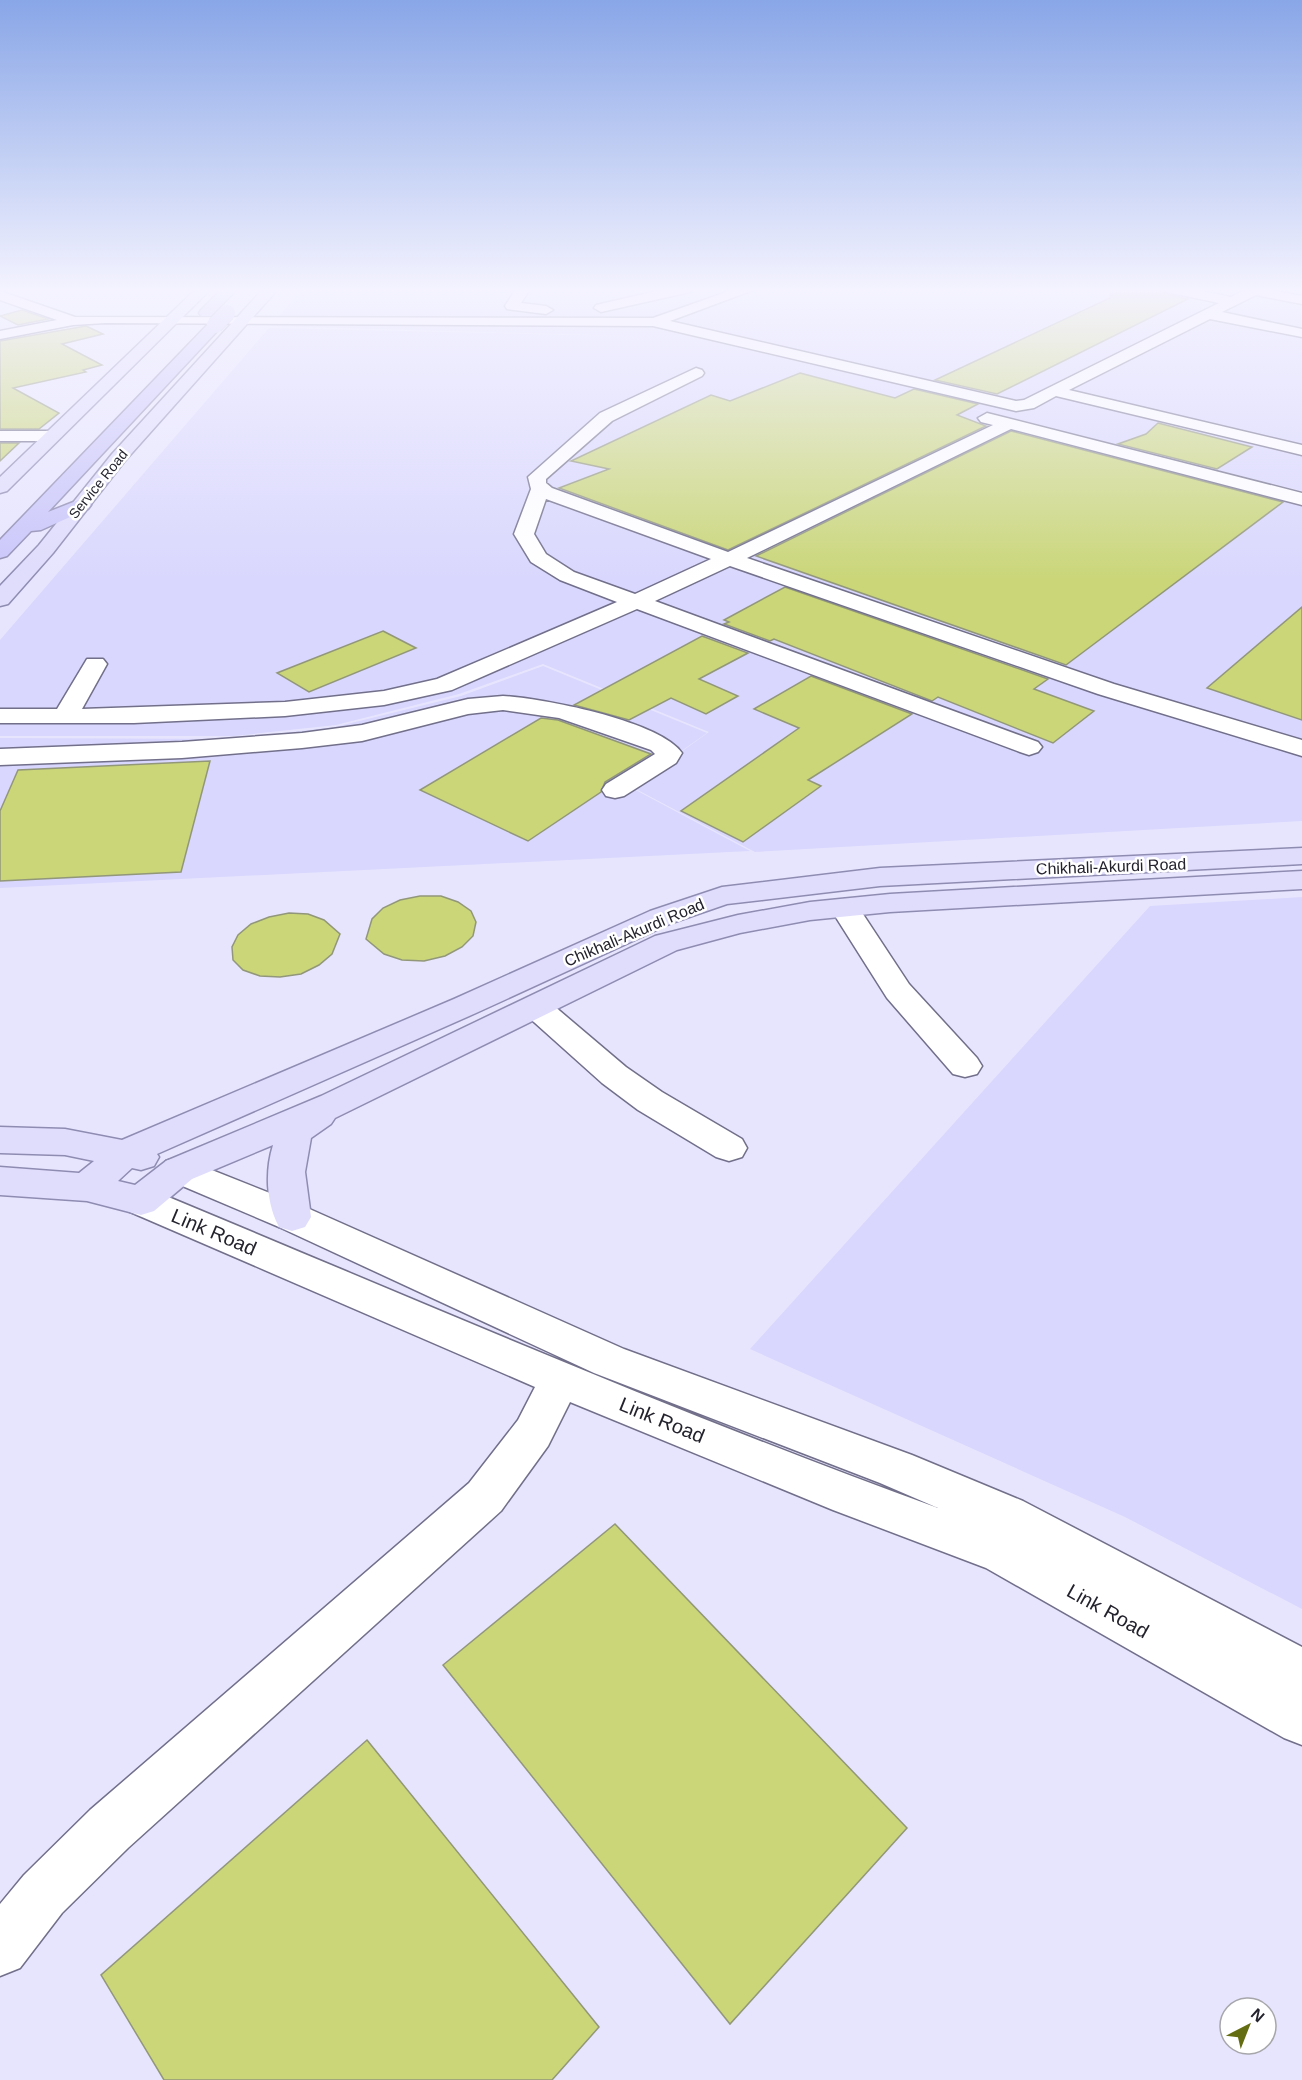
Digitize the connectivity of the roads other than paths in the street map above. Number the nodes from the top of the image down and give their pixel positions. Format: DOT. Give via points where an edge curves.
graph roads {
  1 [pos="104,386"];
  2 [pos="134,386"];
  3 [pos="148,386"];
  4 [pos="178,386"];
  5 [pos="669,386"];
  6 [pos="864,386"];
  7 [pos="925,386"];
  8 [pos="1064,386"];
  9 [pos="130,390"];
  10 [pos="1054,391"];
  11 [pos="952,409"];
  12 [pos="974,415"];
  13 [pos="1008,424"];
  14 [pos="0,436"];
  15 [pos="52,436"];
  16 [pos="1302,450"];
  17 [pos="0,487"];
  18 [pos="541,488"];
  19 [pos="1302,499"];
  20 [pos="81,505"];
  21 [pos="19,532"];
  22 [pos="0,552"];
  23 [pos="729,560"];
  24 [pos="0,599"];
  25 [pos="635,602"];
  26 [pos="95,664"];
  27 [pos="0,716"];
  28 [pos="65,716"];
  29 [pos="1029,747"];
  30 [pos="1302,748"];
  31 [pos="0,757"];
  32 [pos="615,790"];
  33 [pos="1302,856"];
  34 [pos="1302,880"];
  35 [pos="845,908"];
  36 [pos="536,1007"];
  37 [pos="965,1066"];
  38 [pos="333,1105"];
  39 [pos="0,1140"];
  40 [pos="729,1148"];
  41 [pos="126,1153"];
  42 [pos="179,1170"];
  43 [pos="0,1181"];
  44 [pos="87,1187"];
  45 [pos="141,1201"];
  46 [pos="292,1217"];
  47 [pos="587,1377"];
  48 [pos="1302,1673"];
  49 [pos="1302,1720"];
  50 [pos="0,1948"];
  1 -- 15 [label="main road"];
  2 -- 9 [label="highway"];
  3 -- 21 [label="highway"];
  4 -- 20 [label="main road, Service Road"];
  5 -- 18 [label="street" via="606,417 537,477"];
  6 -- 11 [label="street"];
  7 -- 10 [label="street" via="1016,406"];
  8 -- 10 [label="street"];
  10 -- 16 [label="street"];
  12 -- 13 [label="street"];
  13 -- 19 [label="street"];
  13 -- 23 [label="street"];
  14 -- 15 [label="street"];
  15 -- 17 [label="main road"];
  18 -- 23 [label="street"];
  18 -- 25 [label="street" via="524,534 538,558 567,576"];
  20 -- 21 [label="highway"];
  20 -- 24 [label="main road, Service Road"];
  21 -- 22 [label="highway"];
  23 -- 25 [label="street"];
  23 -- 30 [label="street" via="1106,689"];
  25 -- 28 [label="street" via="444,685 384,698 285,709"];
  25 -- 29 [label="street"];
  26 -- 28 [label="street"];
  27 -- 28 [label="street"];
  31 -- 32 [label="street" via="198,750 329,737 396,727 474,705 505,703 589,717 669,753"];
  33 -- 41 [label="main road, Chikhali-Akurdi Road" via="880,877 722,896 661,917"];
  34 -- 35 [label="main road, Chikhali-Akurdi Road"];
  35 -- 36 [label="main road, Chikhali-Akurdi Road" via="738,924 666,943"];
  35 -- 37 [label="street" via="898,991"];
  36 -- 38 [label="main road, Chikhali-Akurdi Road"];
  36 -- 40 [label="street" via="614,1075"];
  38 -- 42 [label="main road, Chikhali-Akurdi Road"];
  38 -- 46 [label="main road" via="298,1129 286,1163 287,1201"];
  39 -- 41 [label="main road, Link Road" via="65,1142"];
  41 -- 42 [label="main road, Link Road"];
  41 -- 44 [label="main road, Chikhali-Akurdi Road"];
  42 -- 45 [label="main road, Chikhali-Akurdi Road"];
  42 -- 46 [label="street, Link Road"];
  43 -- 44 [label="main road, Link Road"];
  44 -- 45 [label="main road, Link Road"];
  45 -- 47 [label="street, Link Road"];
  46 -- 47 [label="street, Link Road"];
  47 -- 48 [label="street, Link Road" via="896,1469 1008,1516"];
  47 -- 49 [label="street, Link Road" via="849,1496 1001,1552"];
  47 -- 50 [label="street" via="533,1433 485,1497 109,1829 43,1894"];
}
